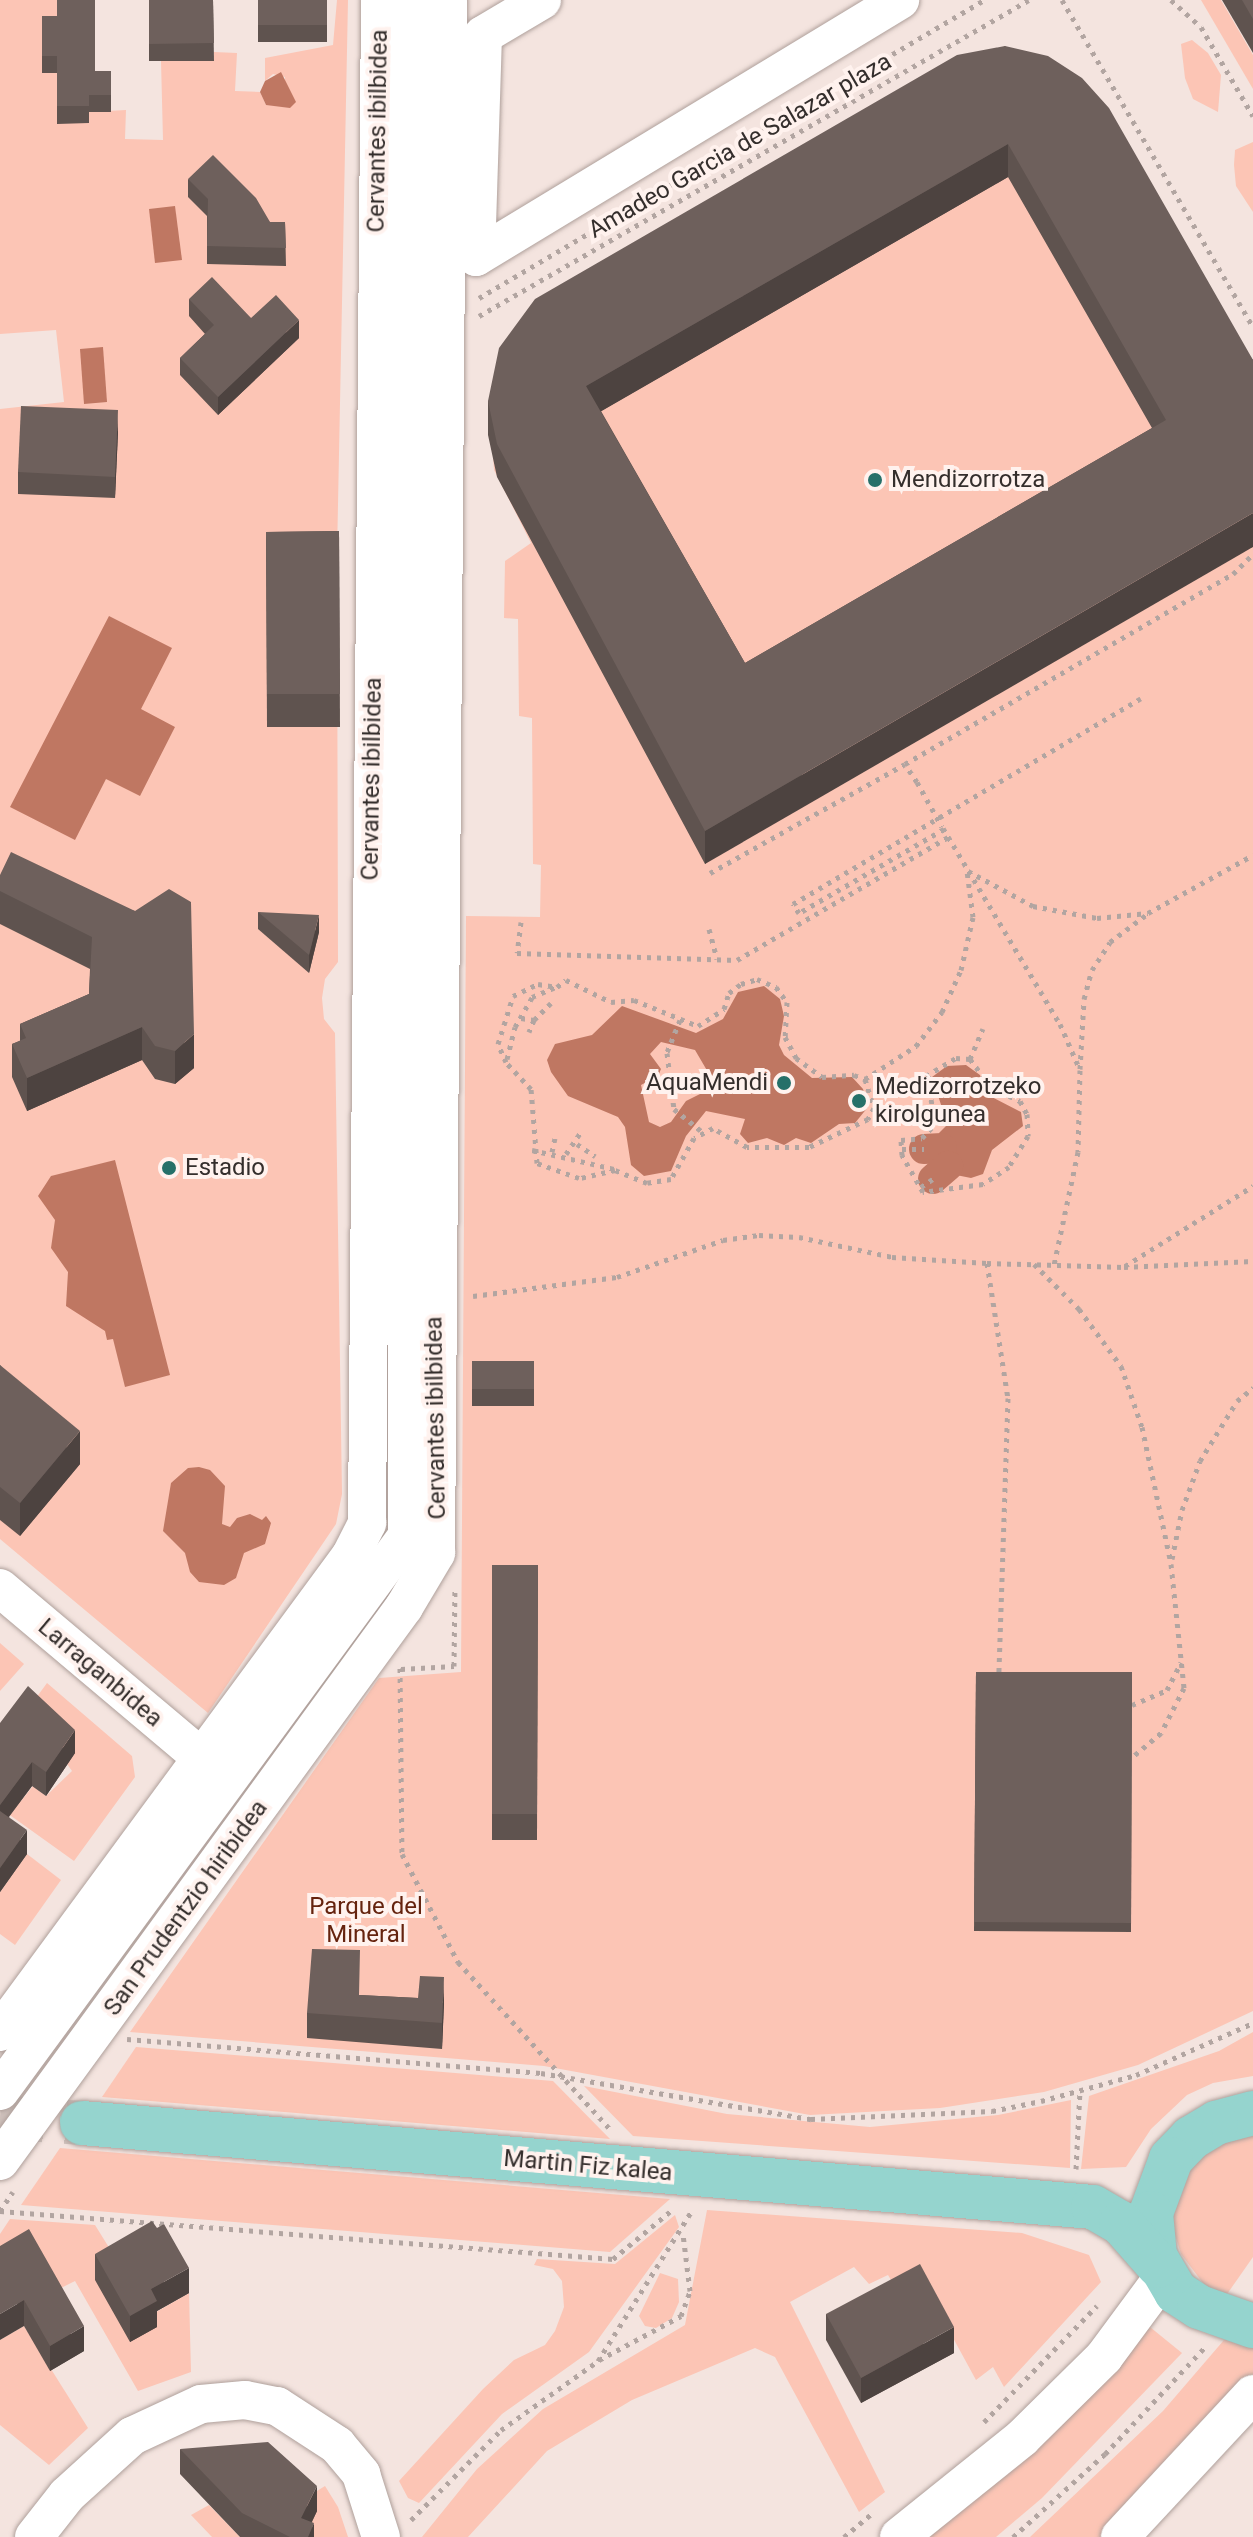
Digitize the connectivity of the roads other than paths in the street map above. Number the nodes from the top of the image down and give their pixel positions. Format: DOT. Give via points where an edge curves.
graph roads {
  1 [pos="380,0"];
  2 [pos="415,0"];
  3 [pos="448,0"];
  4 [pos="542,0"];
  5 [pos="900,0"];
  6 [pos="423,1538"];
  7 [pos="351,1555"];
  8 [pos="0,1588"];
  9 [pos="359,1601"];
  10 [pos="315,1603"];
  11 [pos="401,1610"];
  12 [pos="370,1653"];
  13 [pos="201,1757"];
  14 [pos="0,2032"];
  15 [pos="0,2091"];
  16 [pos="1253,2113"];
  17 [pos="82,2123"];
  18 [pos="0,2161"];
  19 [pos="1165,2172"];
  20 [pos="1084,2206"];
  21 [pos="1161,2271"];
  22 [pos="1239,2322"];
  23 [pos="1253,2394"];
  24 [pos="890,2522"];
  25 [pos="394,2531"];
  26 [pos="34,2537"];
  27 [pos="1120,2537"];
  1 -- 7 [label="street, Cervantes ibilbidea" via="370,1465 367,1523"];
  2 -- 6 [label="street, Cervantes ibilbidea" via="407,749"];
  3 -- 6 [label="street, Cervantes ibilbidea" via="458,315 435,1301"];
  4 -- 5 [label="street" via="483,35 476,257"];
  6 -- 9 [label="street, San Prudentzio hiribidea"];
  6 -- 11 [label="street, San Prudentzio hiribidea" via="430,1568"];
  7 -- 9 [label="street"];
  7 -- 10 [label="street"];
  8 -- 13 [label="street, Larraganbidea"];
  9 -- 10 [label="street"];
  9 -- 11 [label="street"];
  9 -- 12 [label="street"];
  9 -- 15 [label="street, San Prudentzio hiribidea"];
  10 -- 13 [label="street"];
  11 -- 12 [label="street, San Prudentzio hiribidea"];
  12 -- 18 [label="street, San Prudentzio hiribidea"];
  13 -- 14 [label="street"];
  16 -- 19 [label="main road" via="1216,2123 1191,2138"];
  17 -- 20 [label="main road, Martin Fiz kalea"];
  19 -- 20 [label="main road"];
  19 -- 21 [label="main road" via="1151,2213"];
  20 -- 21 [label="main road, Martin Fiz kalea" via="1121,2223"];
  21 -- 22 [label="main road, Martin Fiz kalea" via="1176,2292"];
  21 -- 24 [label="street" via="1104,2357 1022,2438"];
  23 -- 27 [label="street"];
  25 -- 26 [label="street" via="337,2445 277,2406 245,2400 201,2404 132,2436 67,2495"];
}
